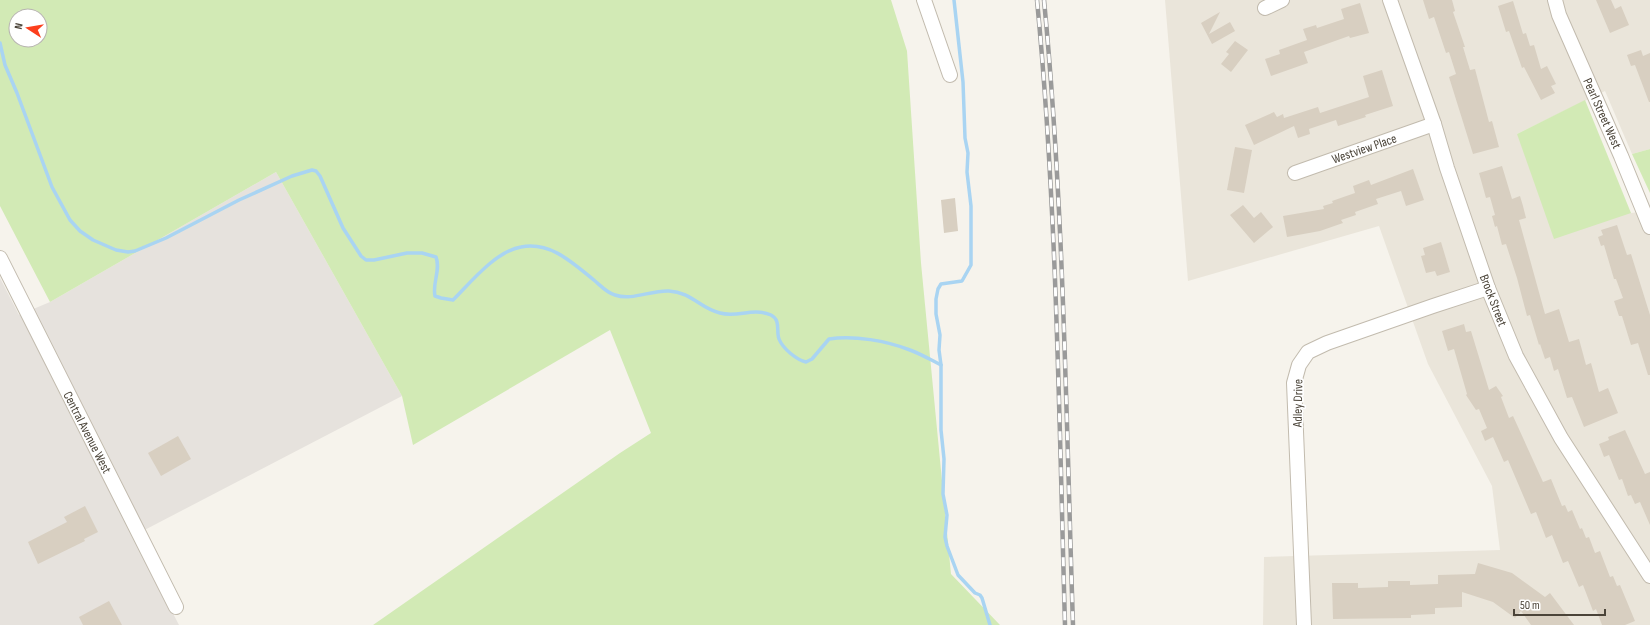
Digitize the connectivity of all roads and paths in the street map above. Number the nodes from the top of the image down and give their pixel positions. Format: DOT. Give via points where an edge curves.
graph roads {
  1 [pos="924,0"];
  2 [pos="1282,0"];
  3 [pos="1390,0"];
  4 [pos="1555,0"];
  5 [pos="1265,8"];
  6 [pos="950,75"];
  7 [pos="1434,124"];
  8 [pos="1295,173"];
  9 [pos="1650,227"];
  10 [pos="0,258"];
  11 [pos="1488,288"];
  12 [pos="1650,576"];
  13 [pos="176,607"];
  14 [pos="1304,625"];
  1 -- 6 [label="street"];
  2 -- 5 [label="street"];
  3 -- 7 [label="street, Brock Street"];
  4 -- 9 [label="street, Pearl Street West" via="1559,15"];
  7 -- 8 [label="street, Westview Place"];
  7 -- 11 [label="street, Brock Street"];
  10 -- 13 [label="street, Central Avenue West"];
  11 -- 12 [label="street, Brock Street" via="1516,356 1561,438"];
  11 -- 14 [label="street, Adley Drive" via="1327,343 1308,352 1299,365 1294,383"];
}
